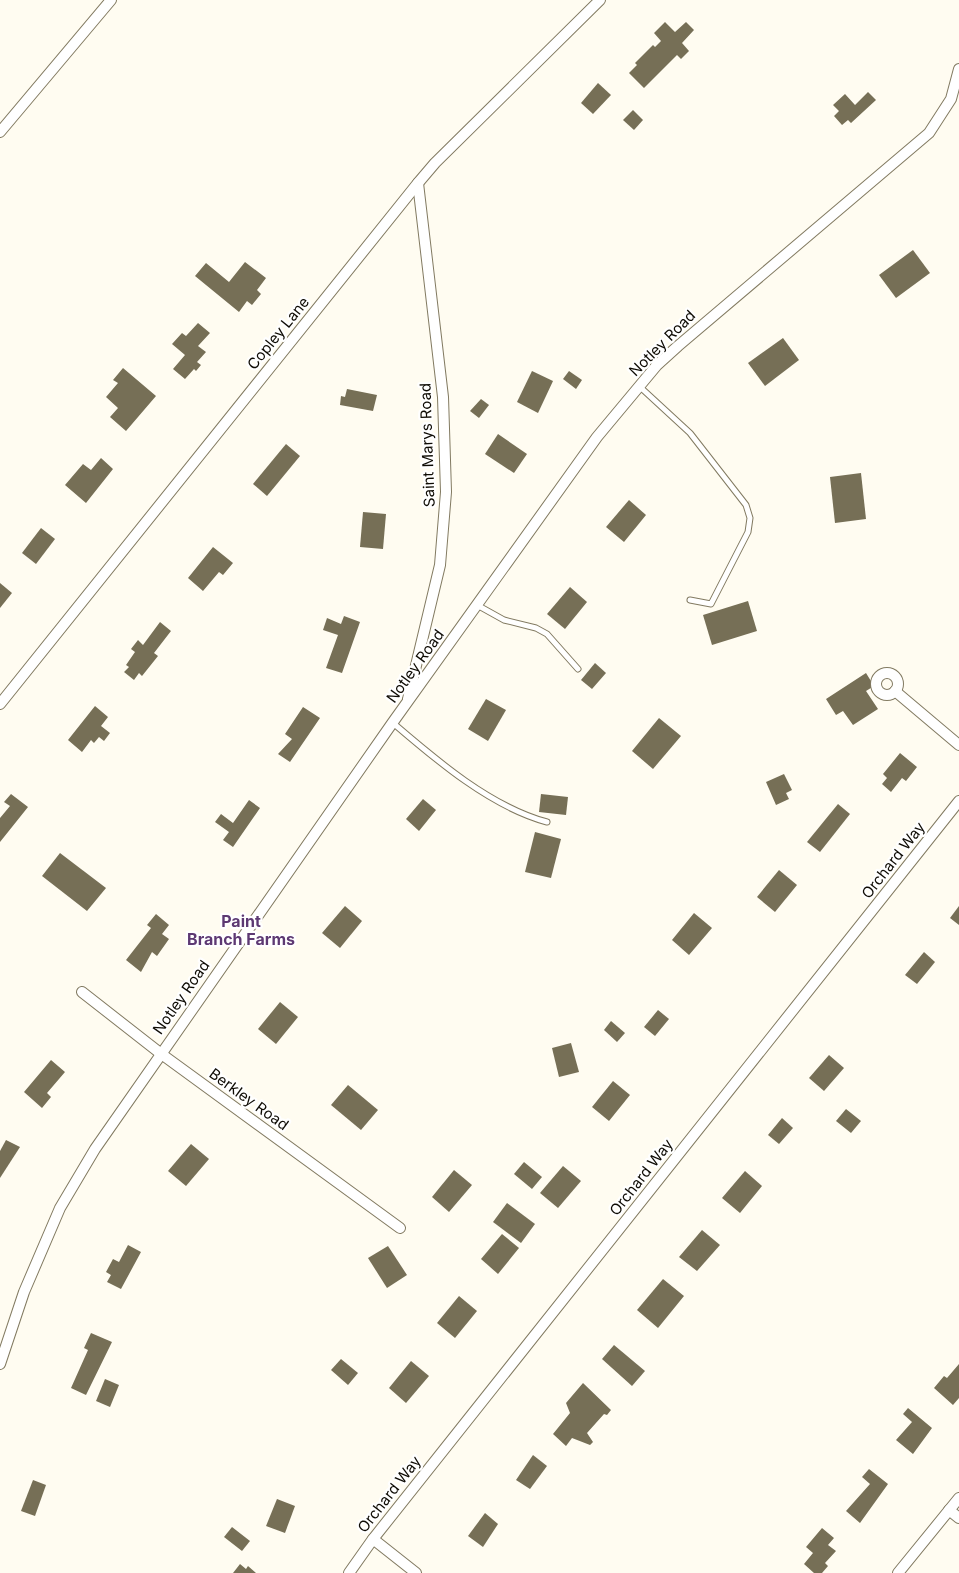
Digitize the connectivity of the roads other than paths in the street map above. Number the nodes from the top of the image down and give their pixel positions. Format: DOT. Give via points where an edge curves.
graph roads {
  1 [pos="111,0"];
  2 [pos="600,0"];
  3 [pos="959,69"];
  4 [pos="957,86"];
  5 [pos="0,132"];
  6 [pos="418,183"];
  7 [pos="639,386"];
  8 [pos="690,600"];
  9 [pos="477,605"];
  10 [pos="578,669"];
  11 [pos="895,691"];
  12 [pos="0,704"];
  13 [pos="407,704"];
  14 [pos="393,722"];
  15 [pos="959,745"];
  16 [pos="959,801"];
  17 [pos="547,822"];
  18 [pos="82,992"];
  19 [pos="160,1053"];
  20 [pos="400,1228"];
  21 [pos="0,1364"];
  22 [pos="959,1498"];
  23 [pos="949,1510"];
  24 [pos="959,1518"];
  25 [pos="373,1539"];
  26 [pos="349,1573"];
  27 [pos="416,1573"];
  28 [pos="898,1573"];
  1 -- 5 [label="street"];
  2 -- 6 [label="street, Copley Lane"];
  3 -- 4 [label="street, Notley Road"];
  4 -- 7 [label="street, Notley Road" via="928,133 710,317 657,365"];
  6 -- 12 [label="street, Copley Lane"];
  6 -- 13 [label="street, Saint Marys Road" via="443,397 446,492 440,565"];
  7 -- 8 [label="lane" via="690,433 746,505 750,518 748,532 711,604"];
  7 -- 9 [label="street, Notley Road" via="597,436"];
  9 -- 10 [label="lane" via="504,620 547,634"];
  9 -- 13 [label="street, Notley Road"];
  11 -- 15 [label="street"];
  13 -- 14 [label="street, Notley Road"];
  14 -- 17 [label="lane" via="455,774 531,818"];
  14 -- 19 [label="street, Notley Road"];
  16 -- 25 [label="street, Orchard Way"];
  18 -- 19 [label="street, Berkley Road"];
  19 -- 20 [label="street, Berkley Road"];
  19 -- 21 [label="street, Notley Road" via="94,1149 60,1208 24,1292"];
  22 -- 23 [label="street"];
  23 -- 24 [label="street"];
  23 -- 28 [label="street"];
  25 -- 26 [label="street, Orchard Way"];
  25 -- 27 [label="street"];
}
